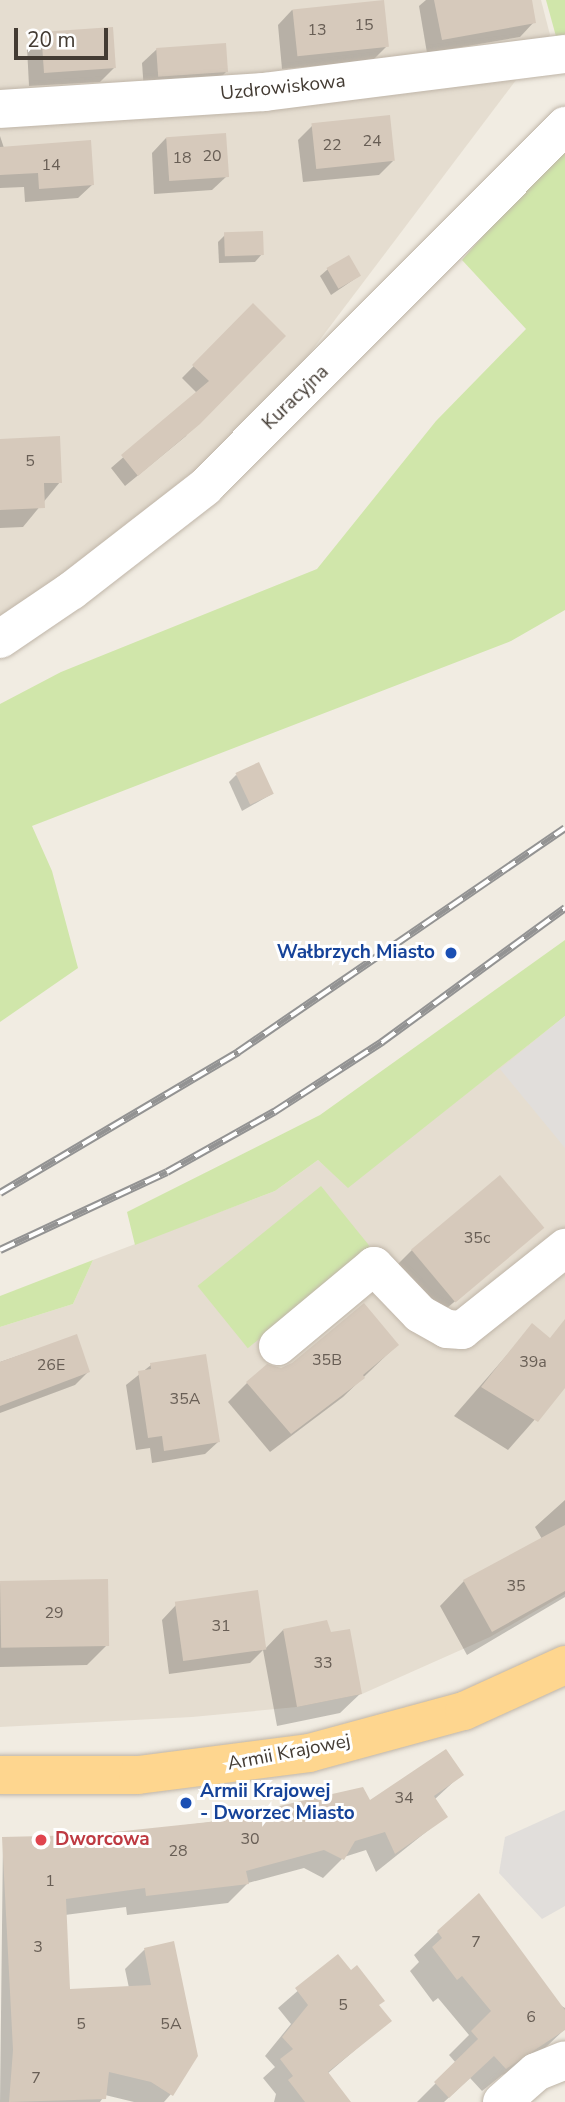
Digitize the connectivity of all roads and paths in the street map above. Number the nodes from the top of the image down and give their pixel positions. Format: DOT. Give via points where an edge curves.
graph roads {
  1 [pos="565,54"];
  2 [pos="0,109"];
  3 [pos="565,126"];
  4 [pos="0,639"];
  5 [pos="565,1248"];
  6 [pos="278,1346"];
  7 [pos="565,1665"];
  8 [pos="0,1776"];
  9 [pos="565,2060"];
  10 [pos="502,2102"];
  1 -- 2 [label="street, Uzdrowiskowa" via="264,92"];
  3 -- 4 [label="street, Kuracyjna" via="205,487 71,591"];
  5 -- 6 [label="street" via="462,1330 447,1329 421,1314 374,1266"];
  7 -- 8 [label="main road, Armii Krajowej" via="464,1711 309,1753 138,1775"];
  9 -- 10 [label="street" via="536,2071"];
}
